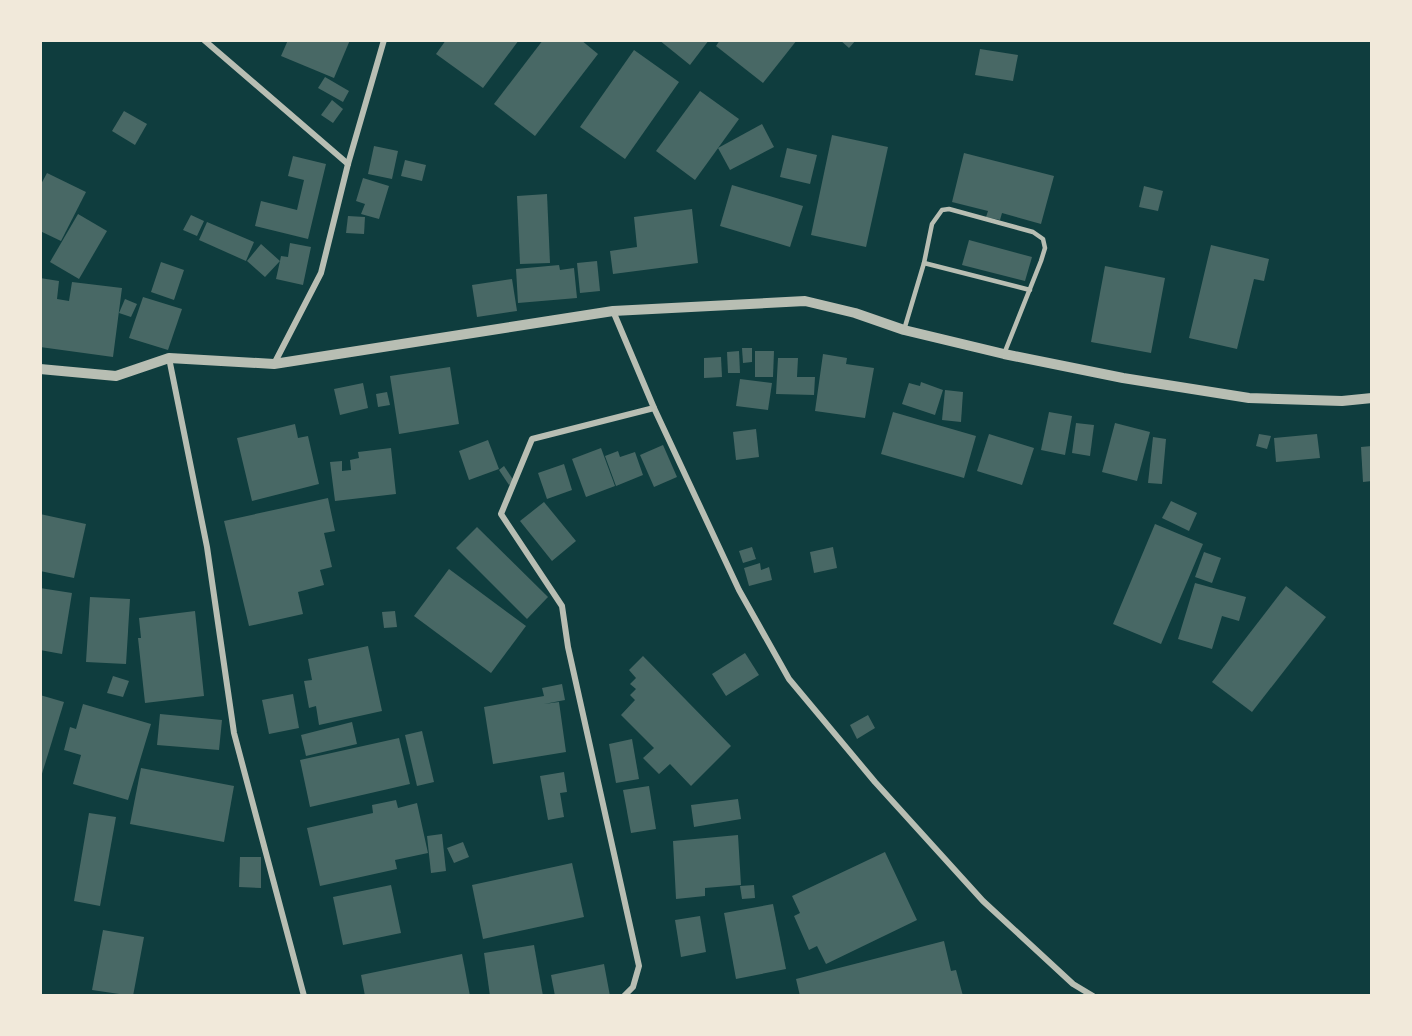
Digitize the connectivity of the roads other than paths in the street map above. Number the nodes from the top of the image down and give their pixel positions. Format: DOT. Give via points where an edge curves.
graph roads {
  1 [pos="204,40"];
  2 [pos="384,40"];
  3 [pos="348,164"];
  4 [pos="924,263"];
  5 [pos="1030,290"];
  6 [pos="613,311"];
  7 [pos="904,330"];
  8 [pos="1004,354"];
  9 [pos="169,358"];
  10 [pos="274,364"];
  11 [pos="40,369"];
  12 [pos="1371,398"];
  13 [pos="654,408"];
  14 [pos="304,996"];
  15 [pos="624,996"];
  16 [pos="1093,996"];
  1 -- 3 [label="street"];
  2 -- 3 [label="street"];
  3 -- 10 [label="street" via="321,273"];
  4 -- 5 [label="lane"];
  4 -- 5 [label="lane" via="932,224 942,210 949,209 1033,232 1043,239 1045,248"];
  4 -- 7 [label="lane"];
  5 -- 8 [label="lane"];
  6 -- 7 [label="street" via="805,301"];
  6 -- 10 [label="street"];
  6 -- 13 [label="street"];
  7 -- 8 [label="street"];
  8 -- 12 [label="street" via="1249,398"];
  9 -- 10 [label="street"];
  9 -- 11 [label="street" via="116,376"];
  9 -- 14 [label="street" via="207,547 234,733"];
  13 -- 15 [label="street" via="532,438 501,514 562,606 639,966 633,987"];
  13 -- 16 [label="street" via="739,590 789,679 875,782 983,901 1073,984"];
}
